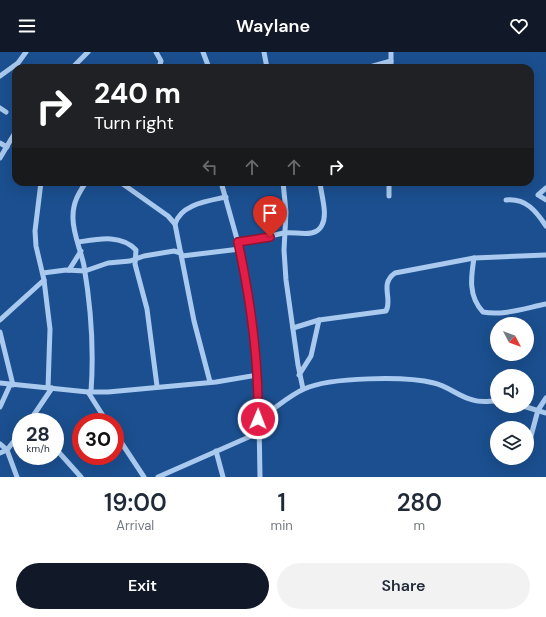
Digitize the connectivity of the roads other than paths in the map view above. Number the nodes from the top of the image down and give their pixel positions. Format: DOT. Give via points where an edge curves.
graph roads {
  1 [pos="26,52"];
  2 [pos="88,52"];
  3 [pos="156,52"];
  4 [pos="203,52"];
  5 [pos="264,52"];
  6 [pos="391,52"];
  7 [pos="391,62"];
  8 [pos="15,64"];
  9 [pos="76,64"];
  10 [pos="160,64"];
  11 [pos="208,64"];
  12 [pos="266,64"];
  13 [pos="383,64"];
  14 [pos="12,67"];
  15 [pos="0,76"];
  16 [pos="0,108"];
  17 [pos="6,112"];
  18 [pos="12,138"];
  19 [pos="0,143"];
  20 [pos="7,147"];
  21 [pos="0,158"];
  22 [pos="41,186"];
  23 [pos="84,186"];
  24 [pos="126,186"];
  25 [pos="222,186"];
  26 [pos="283,186"];
  27 [pos="320,186"];
  28 [pos="389,186"];
  29 [pos="546,188"];
  30 [pos="389,196"];
  31 [pos="226,198"];
  32 [pos="506,200"];
  33 [pos="546,200"];
  34 [pos="175,224"];
  35 [pos="546,226"];
  36 [pos="284,233"];
  37 [pos="79,242"];
  38 [pos="238,242"];
  39 [pos="240,249"];
  40 [pos="81,251"];
  41 [pos="182,254"];
  42 [pos="546,255"];
  43 [pos="136,258"];
  44 [pos="474,258"];
  45 [pos="69,270"];
  46 [pos="85,271"];
  47 [pos="43,274"];
  48 [pos="44,280"];
  49 [pos="546,304"];
  50 [pos="0,320"];
  51 [pos="319,320"];
  52 [pos="293,328"];
  53 [pos="0,332"];
  54 [pos="258,375"];
  55 [pos="300,375"];
  56 [pos="210,382"];
  57 [pos="0,383"];
  58 [pos="11,385"];
  59 [pos="157,386"];
  60 [pos="50,388"];
  61 [pos="303,389"];
  62 [pos="90,392"];
  63 [pos="546,398"];
  64 [pos="490,401"];
  65 [pos="0,406"];
  66 [pos="534,409"];
  67 [pos="538,410"];
  68 [pos="36,413"];
  69 [pos="102,413"];
  70 [pos="546,414"];
  71 [pos="258,419"];
  72 [pos="534,425"];
  73 [pos="258,433"];
  74 [pos="0,444"];
  75 [pos="12,444"];
  76 [pos="124,447"];
  77 [pos="7,450"];
  78 [pos="216,451"];
  79 [pos="0,453"];
  80 [pos="64,458"];
  81 [pos="17,477"];
  82 [pos="81,477"];
  83 [pos="144,477"];
  84 [pos="158,477"];
  85 [pos="223,477"];
  86 [pos="260,477"];
  1 -- 8 [label="street"];
  2 -- 9 [label="street"];
  3 -- 10 [label="street"];
  4 -- 11 [label="street"];
  5 -- 12 [label="street"];
  6 -- 7 [label="street"];
  7 -- 13 [label="street"];
  14 -- 15 [label="street"];
  16 -- 17 [label="street"];
  18 -- 20 [label="street"];
  19 -- 20 [label="street"];
  20 -- 21 [label="street"];
  22 -- 47 [label="street" via="35,231"];
  23 -- 37 [label="street" via="74,203 73,217"];
  24 -- 34 [label="street" via="168,216"];
  25 -- 31 [label="street"];
  26 -- 36 [label="street" via="286,212"];
  27 -- 36 [label="street" via="324,216 322,227 310,233"];
  28 -- 30 [label="street"];
  29 -- 33 [label="street" via="538,195"];
  31 -- 34 [label="street" via="188,209 178,215"];
  31 -- 38 [label="street"];
  32 -- 35 [label="street" via="514,199 527,204"];
  34 -- 41 [label="street"];
  36 -- 38 [label="street"];
  36 -- 52 [label="street" via="286,280"];
  37 -- 40 [label="street"];
  37 -- 43 [label="street" via="107,238 121,241 136,250"];
  38 -- 39 [label="street"];
  39 -- 41 [label="street"];
  39 -- 54 [label="street" via="255,338"];
  40 -- 45 [label="street"];
  40 -- 46 [label="street"];
  41 -- 43 [label="street" via="174,251"];
  41 -- 56 [label="street" via="194,321"];
  42 -- 44 [label="street"];
  43 -- 46 [label="street" via="128,262 108,263"];
  43 -- 59 [label="street" via="147,309"];
  44 -- 49 [label="street" via="471,289 473,298 482,312 503,312"];
  44 -- 51 [label="street" via="391,276 386,288 386,311"];
  45 -- 46 [label="street"];
  45 -- 47 [label="street"];
  46 -- 62 [label="street" via="91,320"];
  47 -- 48 [label="street"];
  48 -- 50 [label="street"];
  48 -- 60 [label="street" via="51,339"];
  51 -- 52 [label="street"];
  51 -- 55 [label="street" via="311,356"];
  52 -- 55 [label="street"];
  53 -- 58 [label="street"];
  54 -- 56 [label="street"];
  54 -- 71 [label="street"];
  55 -- 61 [label="street"];
  56 -- 59 [label="street"];
  57 -- 58 [label="street"];
  58 -- 60 [label="street"];
  58 -- 65 [label="street"];
  59 -- 62 [label="street"];
  60 -- 62 [label="street"];
  60 -- 68 [label="street"];
  61 -- 64 [label="street" via="357,380 388,379 430,382 473,401"];
  61 -- 71 [label="street"];
  62 -- 69 [label="street"];
  63 -- 67 [label="street"];
  66 -- 67 [label="street"];
  67 -- 70 [label="street"];
  67 -- 72 [label="street"];
  71 -- 73 [label="street"];
  73 -- 78 [label="street"];
  73 -- 86 [label="street"];
  74 -- 77 [label="street"];
  75 -- 77 [label="street"];
  76 -- 83 [label="street"];
  77 -- 79 [label="street"];
  77 -- 81 [label="street"];
  78 -- 84 [label="street"];
  78 -- 85 [label="street"];
  80 -- 82 [label="street"];
}
